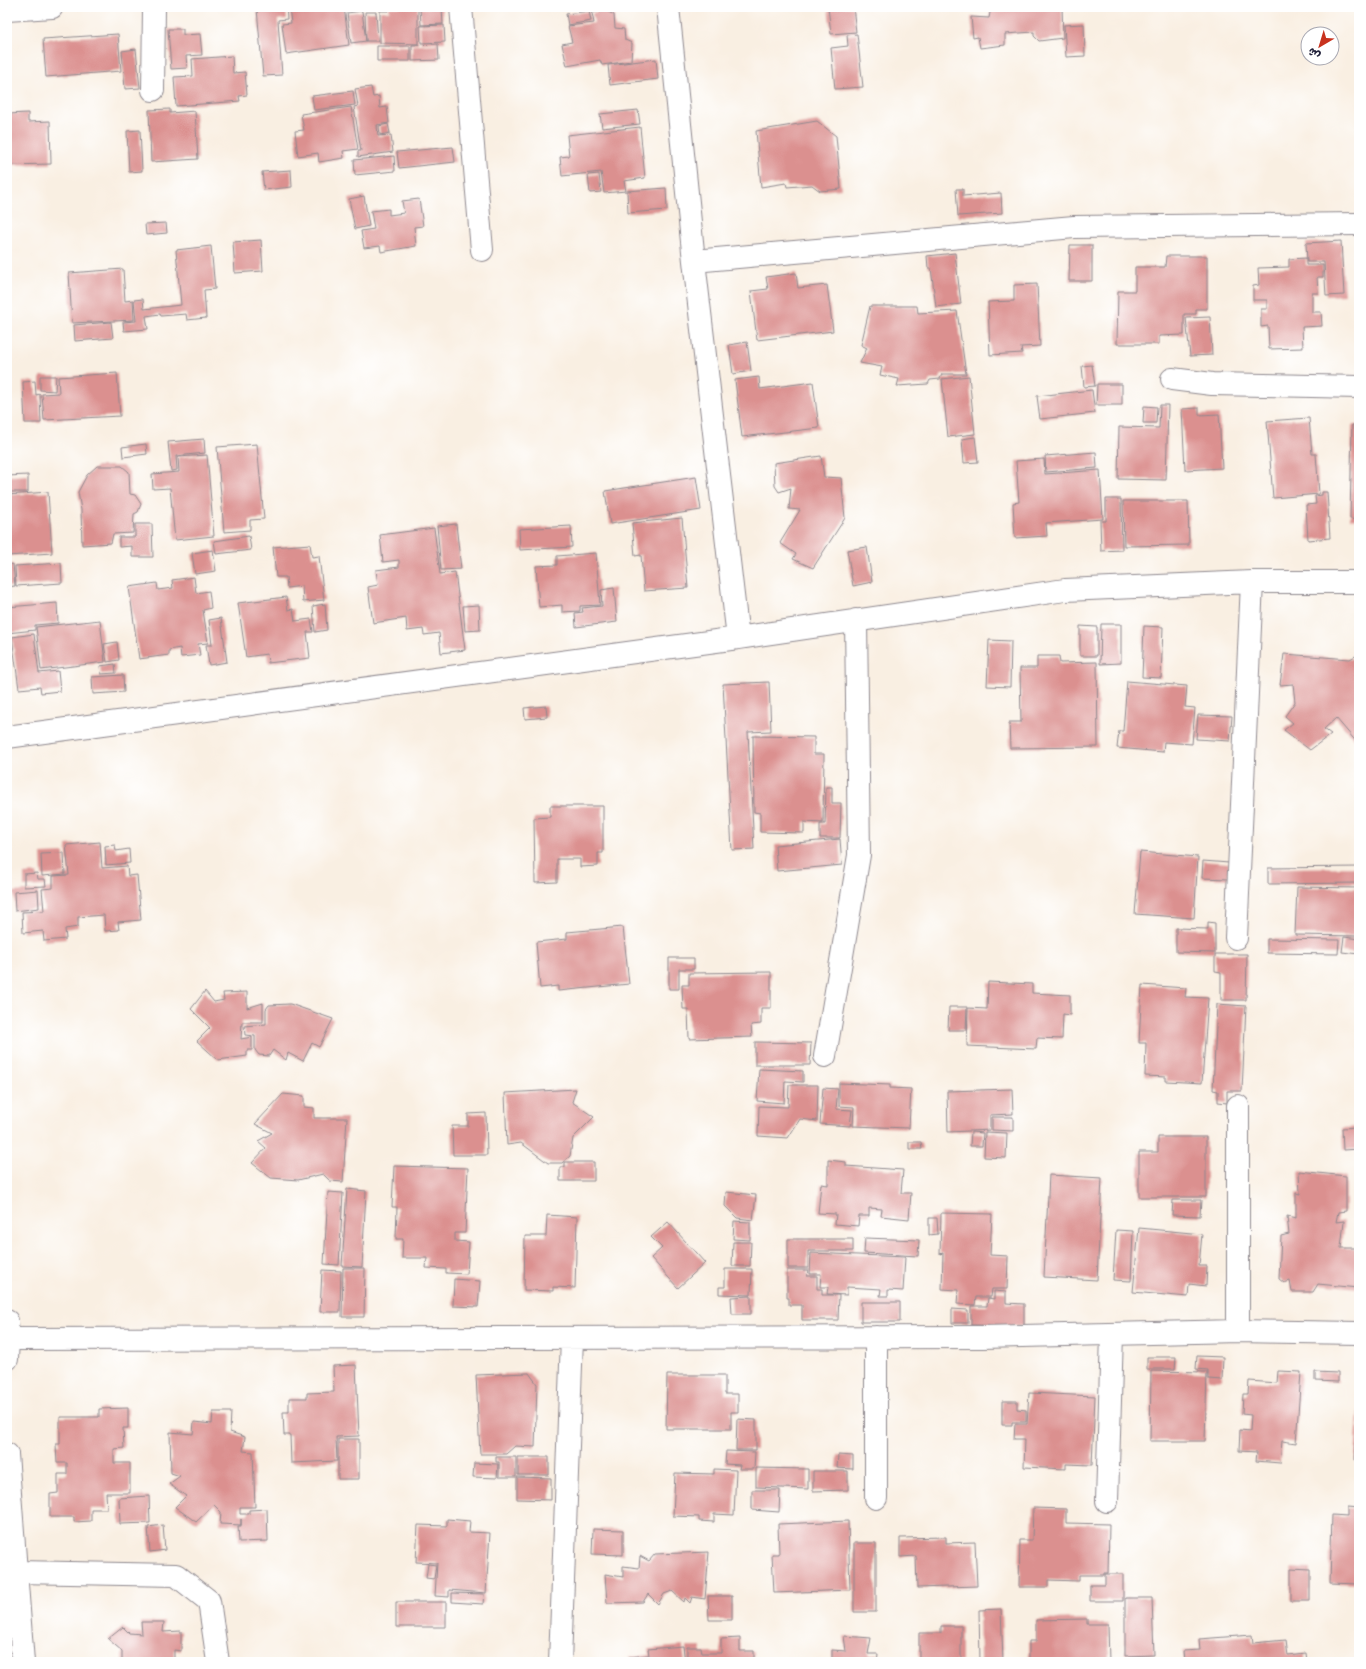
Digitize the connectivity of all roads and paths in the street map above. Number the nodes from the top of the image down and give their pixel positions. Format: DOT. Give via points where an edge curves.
graph roads {
  1 [pos="52,7"];
  2 [pos="154,7"];
  3 [pos="461,7"];
  4 [pos="668,7"];
  5 [pos="7,10"];
  6 [pos="153,90"];
  7 [pos="1359,224"];
  8 [pos="482,250"];
  9 [pos="694,261"];
  10 [pos="1172,379"];
  11 [pos="1359,387"];
  12 [pos="1252,582"];
  13 [pos="1359,582"];
  14 [pos="856,620"];
  15 [pos="738,638"];
  16 [pos="7,737"];
  17 [pos="1236,938"];
  18 [pos="825,1056"];
  19 [pos="1238,1106"];
  20 [pos="1238,1331"];
  21 [pos="1112,1334"];
  22 [pos="1359,1334"];
  23 [pos="876,1337"];
  24 [pos="572,1338"];
  25 [pos="7,1340"];
  26 [pos="7,1454"];
  27 [pos="876,1498"];
  28 [pos="1107,1501"];
  29 [pos="17,1572"];
  30 [pos="23,1662"];
  31 [pos="218,1662"];
  32 [pos="560,1662"];
  1 -- 5 [label="street"];
  2 -- 6 [label="street"];
  3 -- 8 [label="street"];
  4 -- 9 [label="street"];
  7 -- 9 [label="street" via="1074,227"];
  9 -- 15 [label="street"];
  10 -- 11 [label="street" via="1212,384"];
  12 -- 13 [label="street"];
  12 -- 14 [label="street" via="1065,590"];
  12 -- 17 [label="street"];
  14 -- 15 [label="street"];
  14 -- 18 [label="street" via="859,855"];
  15 -- 16 [label="street"];
  19 -- 20 [label="street"];
  20 -- 21 [label="street"];
  20 -- 22 [label="street"];
  21 -- 23 [label="street"];
  21 -- 28 [label="street"];
  23 -- 24 [label="street"];
  23 -- 27 [label="street"];
  24 -- 25 [label="street"];
  24 -- 32 [label="street"];
  26 -- 29 [label="street"];
  29 -- 30 [label="street"];
  29 -- 31 [label="street" via="176,1575 209,1600"];
}
